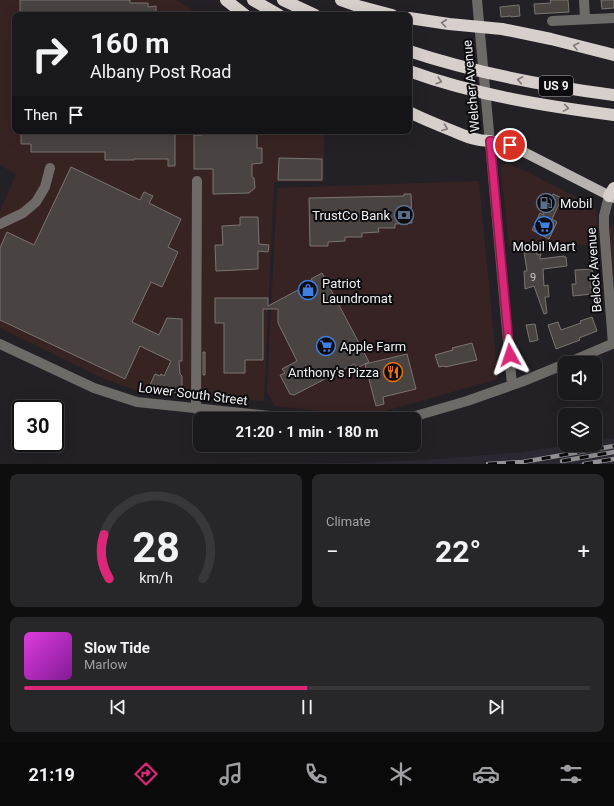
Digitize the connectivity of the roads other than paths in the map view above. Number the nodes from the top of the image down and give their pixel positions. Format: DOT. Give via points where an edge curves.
graph roads {
  1 [pos="226,0"];
  2 [pos="252,0"];
  3 [pos="282,0"];
  4 [pos="341,0"];
  5 [pos="477,0"];
  6 [pos="584,0"];
  7 [pos="241,12"];
  8 [pos="273,12"];
  9 [pos="308,12"];
  10 [pos="381,12"];
  11 [pos="412,18"];
  12 [pos="614,18"];
  13 [pos="585,19"];
  14 [pos="552,21"];
  15 [pos="479,26"];
  16 [pos="412,52"];
  17 [pos="614,55"];
  18 [pos="412,72"];
  19 [pos="614,95"];
  20 [pos="412,113"];
  21 [pos="614,115"];
  22 [pos="490,141"];
  23 [pos="50,168"];
  24 [pos="197,181"];
  25 [pos="612,194"];
  26 [pos="0,224"];
  27 [pos="0,344"];
  28 [pos="613,344"];
  29 [pos="583,356"];
  30 [pos="558,366"];
  31 [pos="512,385"];
  32 [pos="196,409"];
  33 [pos="227,412"];
  34 [pos="421,414"];
  1 -- 7 [label="highway"];
  2 -- 8 [label="highway"];
  3 -- 9 [label="highway"];
  4 -- 10 [label="highway"];
  5 -- 15 [label="street, Welcher Avenue"];
  6 -- 13 [label="street"];
  15 -- 11 [label="highway, one-way"];
  12 -- 13 [label="street"];
  13 -- 14 [label="street"];
  17 -- 15 [label="highway, one-way" via="527,34"];
  15 -- 22 [label="street, Welcher Avenue"];
  19 -- 16 [label="highway, US 9, one-way" via="498,75"];
  18 -- 21 [label="highway, US 9, one-way" via="439,82 500,97"];
  20 -- 22 [label="highway, one-way" via="473,139"];
  22 -- 25 [label="main road" via="510,145"];
  22 -- 31 [label="street, Welcher Avenue"];
  23 -- 26 [label="street" via="45,187 36,202 23,213"];
  24 -- 32 [label="street"];
  25 -- 28 [label="street, Belock Avenue" via="604,216 604,227"];
  27 -- 32 [label="street, Lower South Street" via="94,388 137,402"];
  28 -- 29 [label="street"];
  30 -- 31 [label="street"];
  31 -- 34 [label="street"];
  32 -- 33 [label="street, Lower South Street"];
}
